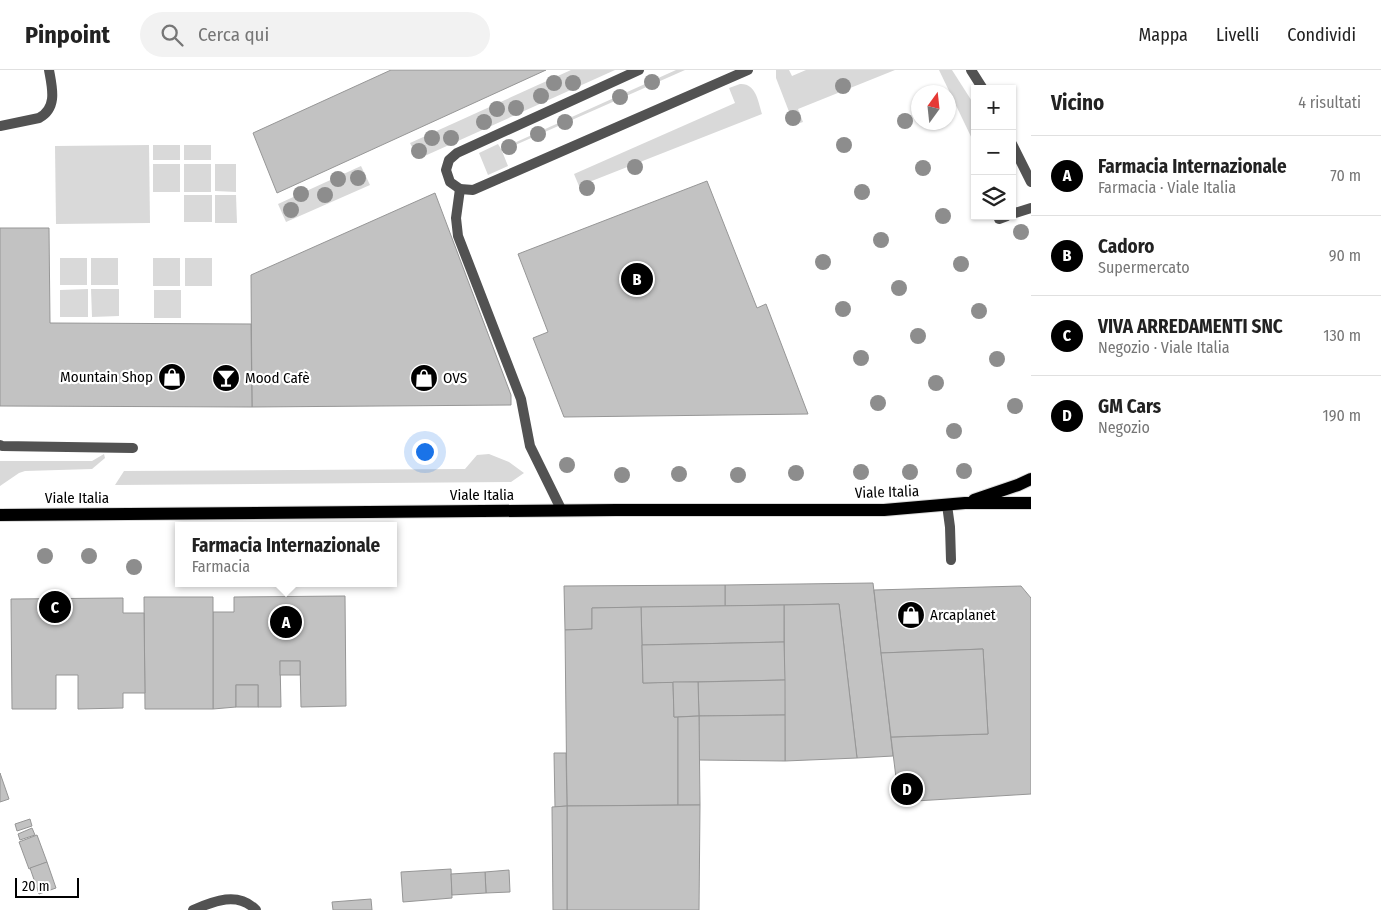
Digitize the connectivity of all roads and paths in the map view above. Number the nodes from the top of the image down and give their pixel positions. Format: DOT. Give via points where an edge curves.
graph roads {
  1 [pos="49,70"];
  2 [pos="639,70"];
  3 [pos="748,70"];
  4 [pos="971,70"];
  5 [pos="980,85"];
  6 [pos="0,126"];
  7 [pos="1016,152"];
  8 [pos="1031,182"];
  9 [pos="460,189"];
  10 [pos="1031,208"];
  11 [pos="1016,213"];
  12 [pos="0,445"];
  13 [pos="133,448"];
  14 [pos="1031,479"];
  15 [pos="965,503"];
  16 [pos="1031,503"];
  17 [pos="947,505"];
  18 [pos="562,511"];
  19 [pos="0,515"];
  20 [pos="952,560"];
  21 [pos="193,910"];
  22 [pos="256,910"];
  1 -- 6 [label="street" via="53,92 51,106 44,116"];
  2 -- 9 [label="street" via="457,153 446,170 450,182"];
  3 -- 9 [label="street" via="473,190"];
  4 -- 5 [label="street"];
  7 -- 8 [label="street"];
  9 -- 18 [label="street" via="456,218 458,236 521,399 530,446"];
  10 -- 11 [label="street"];
  12 -- 13 [label="street"];
  14 -- 15 [label="main road, Viale Italia"];
  15 -- 16 [label="main road, Viale Italia"];
  15 -- 17 [label="main road, Viale Italia"];
  17 -- 18 [label="main road, Viale Italia" via="884,510"];
  17 -- 20 [label="street"];
  18 -- 19 [label="main road, Viale Italia"];
  21 -- 22 [label="street" via="226,899 241,899"];
}
